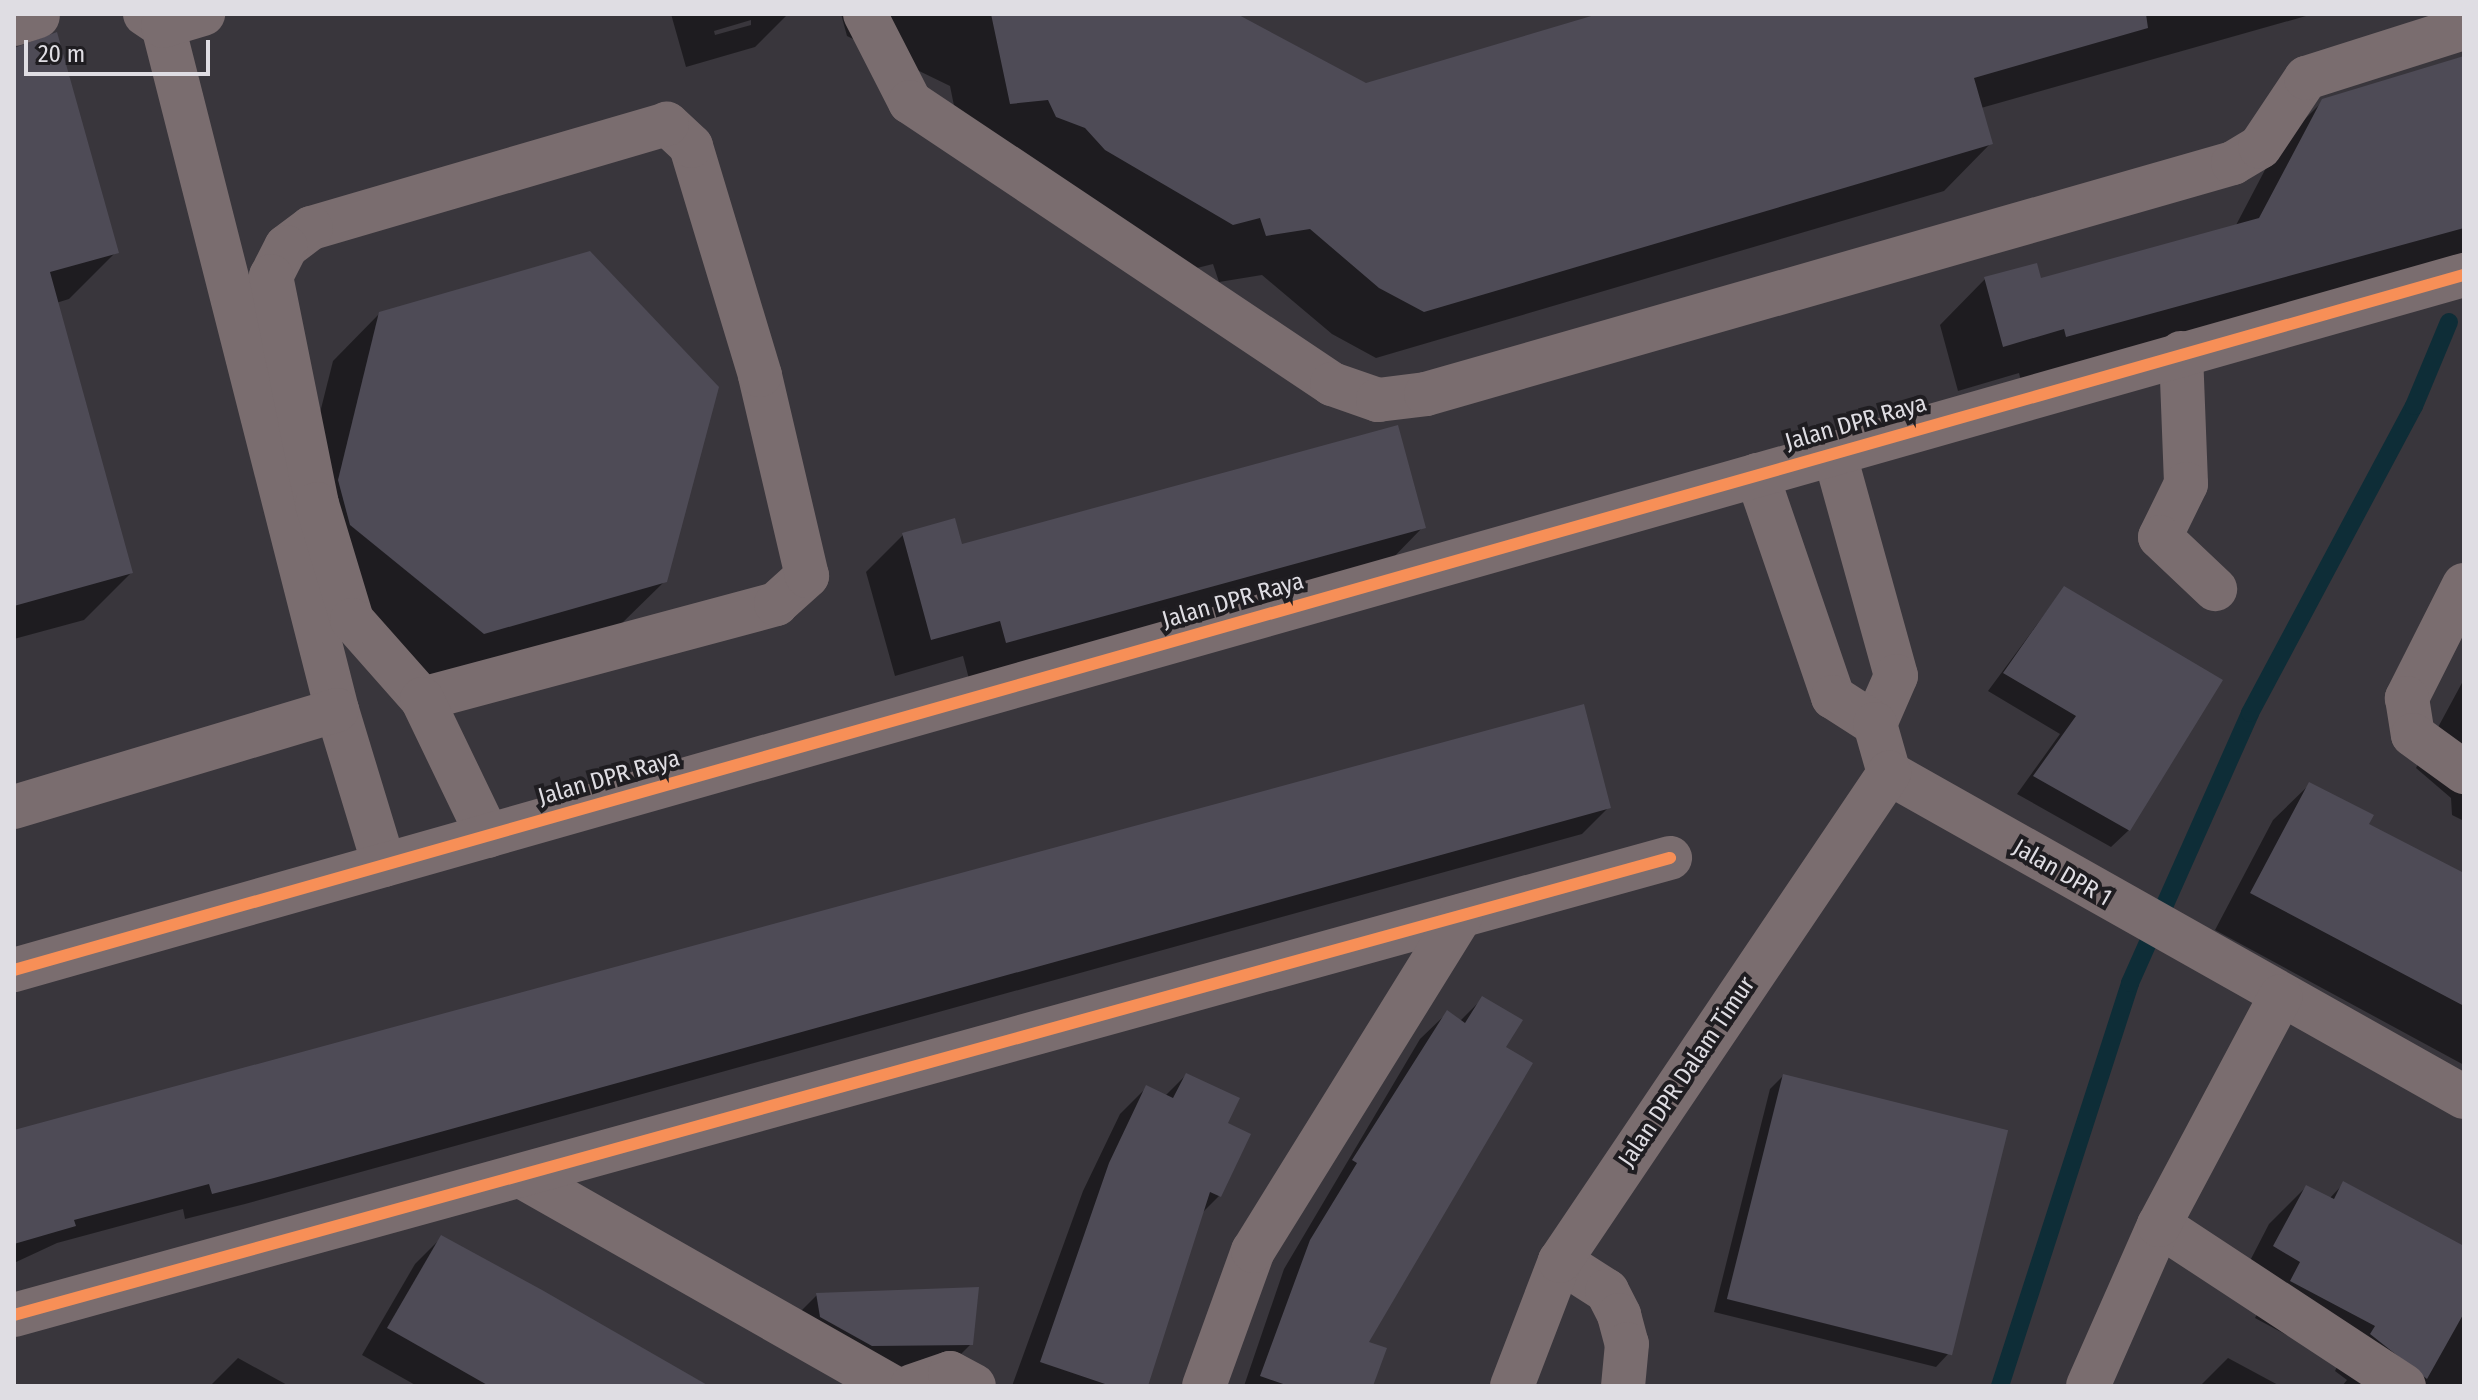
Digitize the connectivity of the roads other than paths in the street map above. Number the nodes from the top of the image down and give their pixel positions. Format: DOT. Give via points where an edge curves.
graph roads {
  1 [pos="865,14"];
  2 [pos="171,18"];
  3 [pos="2464,28"];
  4 [pos="2464,275"];
  5 [pos="2181,353"];
  6 [pos="1834,452"];
  7 [pos="1757,475"];
  8 [pos="2464,585"];
  9 [pos="2215,589"];
  10 [pos="422,699"];
  11 [pos="337,710"];
  12 [pos="1875,724"];
  13 [pos="2464,772"];
  14 [pos="1889,773"];
  15 [pos="14,807"];
  16 [pos="488,836"];
  17 [pos="1670,858"];
  18 [pos="384,865"];
  19 [pos="1461,916"];
  20 [pos="14,970"];
  21 [pos="2281,996"];
  22 [pos="2464,1097"];
  23 [pos="521,1176"];
  24 [pos="2159,1225"];
  25 [pos="1560,1261"];
  26 [pos="14,1315"];
  27 [pos="891,1386"];
  28 [pos="912,1386"];
  29 [pos="974,1386"];
  30 [pos="1204,1386"];
  31 [pos="1512,1386"];
  32 [pos="1623,1386"];
  33 [pos="2088,1386"];
  34 [pos="2404,1386"];
  1 -- 3 [label="street" via="910,102 1332,384 1378,400 1426,394 2233,163 2260,147 2306,78"];
  2 -- 11 [label="street"];
  4 -- 5 [label="street, Jalan DPR Raya"];
  5 -- 6 [label="street, Jalan DPR Raya"];
  5 -- 9 [label="street" via="2186,484 2160,537"];
  6 -- 7 [label="street, Jalan DPR Raya"];
  6 -- 12 [label="street" via="1896,676"];
  7 -- 12 [label="street" via="1833,697"];
  7 -- 16 [label="street, Jalan DPR Raya"];
  8 -- 13 [label="street" via="2407,698 2413,735"];
  10 -- 10 [label="street" via="776,604 807,576 760,375 691,146 667,124 311,228 286,247 271,276 317,504 352,620"];
  10 -- 16 [label="street"];
  11 -- 15 [label="street"];
  11 -- 18 [label="street"];
  12 -- 14 [label="street"];
  14 -- 21 [label="street, Jalan DPR 1"];
  14 -- 25 [label="street, Jalan DPR Dalam Timur"];
  16 -- 18 [label="street, Jalan DPR Raya"];
  17 -- 19 [label="street"];
  18 -- 20 [label="street, Jalan DPR Raya"];
  19 -- 23 [label="street"];
  19 -- 30 [label="street" via="1253,1251"];
  21 -- 22 [label="street, Jalan DPR 1"];
  21 -- 24 [label="street"];
  23 -- 26 [label="street"];
  23 -- 27 [label="street"];
  24 -- 33 [label="street"];
  24 -- 34 [label="street"];
  25 -- 31 [label="street, Jalan DPR Dalam Timur"];
  25 -- 32 [label="street" via="1607,1291 1627,1344"];
  28 -- 29 [label="street" via="932,1373 950,1373"];
}
